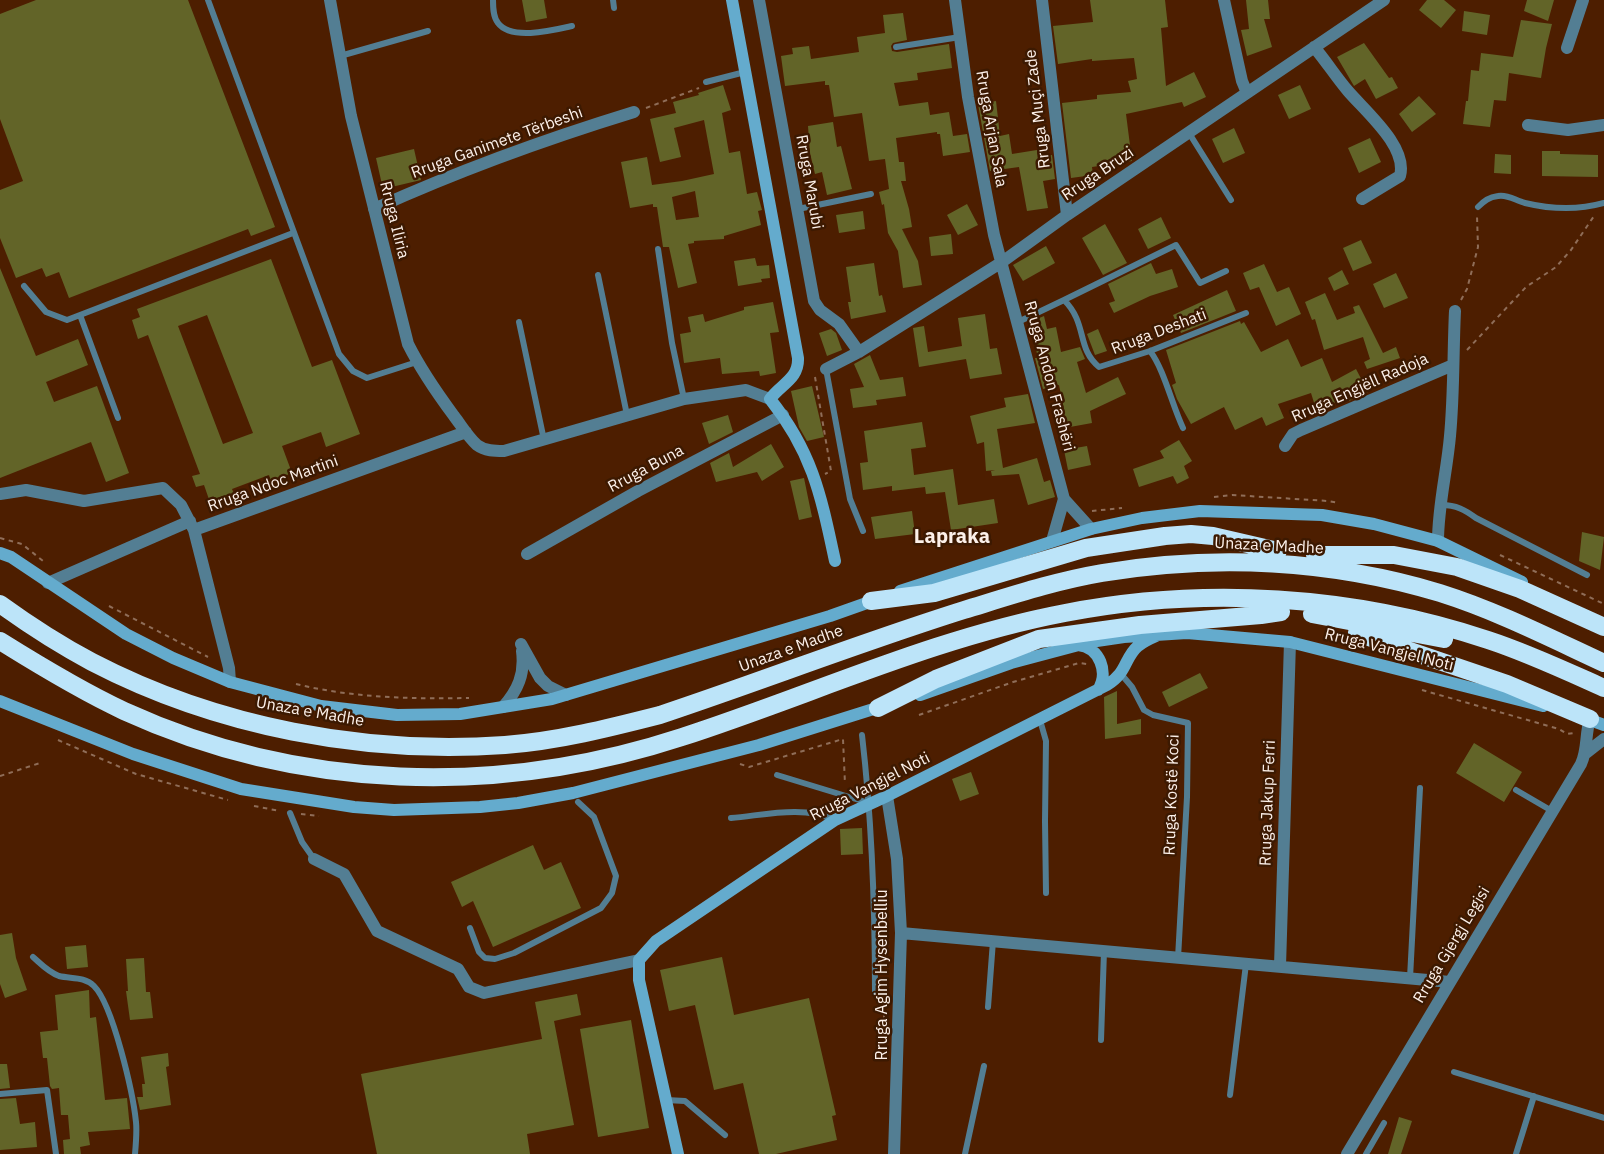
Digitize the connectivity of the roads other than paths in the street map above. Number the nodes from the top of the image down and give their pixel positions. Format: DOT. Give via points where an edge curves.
graph roads {
  1 [pos="208,0"];
  2 [pos="330,0"];
  3 [pos="493,0"];
  4 [pos="613,0"];
  5 [pos="732,0"];
  6 [pos="759,0"];
  7 [pos="955,0"];
  8 [pos="1042,0"];
  9 [pos="1224,0"];
  10 [pos="1384,0"];
  11 [pos="1583,0"];
  12 [pos="614,8"];
  13 [pos="572,26"];
  14 [pos="428,31"];
  15 [pos="960,37"];
  16 [pos="896,47"];
  17 [pos="1314,47"];
  18 [pos="1567,48"];
  19 [pos="340,56"];
  20 [pos="746,72"];
  21 [pos="706,82"];
  22 [pos="1247,93"];
  23 [pos="634,112"];
  24 [pos="1528,125"];
  25 [pos="1604,125"];
  26 [pos="1189,134"];
  27 [pos="871,194"];
  28 [pos="1362,199"];
  29 [pos="1231,200"];
  30 [pos="1604,203"];
  31 [pos="1478,207"];
  32 [pos="374,209"];
  33 [pos="797,209"];
  34 [pos="1067,215"];
  35 [pos="293,232"];
  36 [pos="658,249"];
  37 [pos="1002,261"];
  38 [pos="1226,271"];
  39 [pos="598,275"];
  40 [pos="24,286"];
  41 [pos="1064,300"];
  42 [pos="1455,311"];
  43 [pos="1246,313"];
  44 [pos="80,315"];
  45 [pos="519,322"];
  46 [pos="1018,322"];
  47 [pos="1150,351"];
  48 [pos="859,352"];
  49 [pos="417,362"];
  50 [pos="1453,365"];
  51 [pos="826,369"];
  52 [pos="684,399"];
  53 [pos="770,399"];
  54 [pos="783,415"];
  55 [pos="627,416"];
  56 [pos="118,418"];
  57 [pos="1183,428"];
  58 [pos="466,432"];
  59 [pos="544,440"];
  60 [pos="1285,446"];
  61 [pos="0,494"];
  62 [pos="1064,500"];
  63 [pos="1442,505"];
  64 [pos="192,525"];
  65 [pos="1090,529"];
  66 [pos="863,531"];
  67 [pos="1052,541"];
  68 [pos="1438,541"];
  69 [pos="1278,551"];
  70 [pos="0,552"];
  71 [pos="526,554"];
  72 [pos="1315,555"];
  73 [pos="835,561"];
  74 [pos="1587,574"];
  75 [pos="1065,580"];
  76 [pos="48,583"];
  77 [pos="1423,589"];
  78 [pos="871,601"];
  79 [pos="0,604"];
  80 [pos="1110,605"];
  81 [pos="1281,612"];
  82 [pos="1314,614"];
  83 [pos="1604,622"];
  84 [pos="1604,627"];
  85 [pos="1161,634"];
  86 [pos="0,640"];
  87 [pos="1290,642"];
  88 [pos="1077,645"];
  89 [pos="1532,656"];
  90 [pos="1604,663"];
  91 [pos="1121,674"];
  92 [pos="230,682"];
  93 [pos="1102,688"];
  94 [pos="1604,688"];
  95 [pos="566,695"];
  96 [pos="0,701"];
  97 [pos="503,707"];
  98 [pos="878,708"];
  99 [pos="1040,720"];
  100 [pos="1597,722"];
  101 [pos="862,735"];
  102 [pos="1604,739"];
  103 [pos="1586,753"];
  104 [pos="777,775"];
  105 [pos="1420,788"];
  106 [pos="1516,790"];
  107 [pos="887,796"];
  108 [pos="578,802"];
  109 [pos="870,804"];
  110 [pos="1552,812"];
  111 [pos="290,813"];
  112 [pos="731,818"];
  113 [pos="835,820"];
  114 [pos="314,860"];
  115 [pos="1046,893"];
  116 [pos="470,928"];
  117 [pos="901,933"];
  118 [pos="993,941"];
  119 [pos="1104,951"];
  120 [pos="33,957"];
  121 [pos="1178,958"];
  122 [pos="639,960"];
  123 [pos="1246,964"];
  124 [pos="1280,966"];
  125 [pos="1410,978"];
  126 [pos="1450,982"];
  127 [pos="875,992"];
  128 [pos="988,1007"];
  129 [pos="1101,1040"];
  130 [pos="984,1066"];
  131 [pos="1454,1072"];
  132 [pos="0,1094"];
  133 [pos="1230,1095"];
  134 [pos="1534,1096"];
  135 [pos="665,1100"];
  136 [pos="1604,1118"];
  137 [pos="1384,1123"];
  138 [pos="725,1134"];
  139 [pos="56,1154"];
  140 [pos="135,1154"];
  141 [pos="678,1154"];
  142 [pos="894,1154"];
  143 [pos="965,1154"];
  144 [pos="1347,1154"];
  145 [pos="1366,1154"];
  146 [pos="1516,1154"];
  1 -- 35 [label="lane"];
  2 -- 19 [label="street, Rruga Iliria"];
  3 -- 13 [label="lane" via="497,22 504,29 535,34"];
  4 -- 12 [label="lane"];
  5 -- 20 [label="main road"];
  6 -- 33 [label="street, Rruga Marubi"];
  7 -- 15 [label="street, Rruga Arjan Sala"];
  8 -- 34 [label="street, Rruga Muçi Zade"];
  9 -- 22 [label="street"];
  10 -- 17 [label="street, Rruga Bruzi"];
  11 -- 18 [label="street"];
  14 -- 19 [label="lane"];
  15 -- 16 [label="lane"];
  15 -- 37 [label="street, Rruga Arjan Sala" via="968,97"];
  17 -- 22 [label="street, Rruga Bruzi"];
  17 -- 28 [label="street" via="1384,130 1401,162 1400,176"];
  19 -- 32 [label="street, Rruga Iliria"];
  20 -- 21 [label="lane"];
  20 -- 53 [label="main road" via="798,358 792,380"];
  22 -- 26 [label="street, Rruga Bruzi"];
  23 -- 32 [label="street, Rruga Ganimete Tërbeshi" via="427,185"];
  24 -- 25 [label="street" via="1568,130"];
  26 -- 29 [label="lane"];
  26 -- 34 [label="street, Rruga Bruzi"];
  27 -- 33 [label="lane"];
  30 -- 31 [label="lane" via="1552,208 1500,195"];
  32 -- 49 [label="street, Rruga Iliria" via="408,344"];
  33 -- 48 [label="street, Rruga Marubi" via="816,306 838,324"];
  34 -- 37 [label="street, Rruga Bruzi"];
  35 -- 44 [label="lane"];
  35 -- 49 [label="lane" via="339,354 353,371 367,378"];
  36 -- 52 [label="lane"];
  37 -- 46 [label="street, Rruga Andon Frashëri"];
  37 -- 48 [label="street, Rruga Bruzi"];
  38 -- 41 [label="lane" via="1200,283 1176,245"];
  39 -- 55 [label="lane"];
  40 -- 44 [label="lane" via="46,312 67,320"];
  41 -- 46 [label="lane"];
  41 -- 47 [label="lane, Rruga Deshati" via="1079,320 1086,352 1099,367"];
  42 -- 50 [label="street"];
  43 -- 47 [label="lane, Rruga Deshati"];
  44 -- 56 [label="lane"];
  45 -- 59 [label="lane"];
  46 -- 62 [label="street, Rruga Andon Frashëri"];
  47 -- 57 [label="lane"];
  48 -- 51 [label="street, Rruga Bruzi"];
  49 -- 58 [label="street, Rruga Iliria"];
  50 -- 60 [label="street, Rruga Engjëll Radoja" via="1301,430"];
  50 -- 63 [label="street" via="1451,431"];
  51 -- 66 [label="lane" via="850,500"];
  52 -- 53 [label="street, Rruga Iliria" via="746,390"];
  52 -- 55 [label="street, Rruga Iliria"];
  53 -- 54 [label="main road"];
  54 -- 71 [label="street, Rruga Buna"];
  54 -- 73 [label="main road" via="816,478"];
  55 -- 59 [label="street, Rruga Iliria"];
  58 -- 59 [label="street, Rruga Iliria" via="478,446 491,451"];
  58 -- 64 [label="street, Rruga Ndoc Martini"];
  61 -- 64 [label="street, Rruga Ndoc Martini" via="26,490 84,501 163,488 181,505"];
  62 -- 65 [label="street, Rruga Andon Frashëri"];
  62 -- 67 [label="street"];
  63 -- 68 [label="street"];
  63 -- 74 [label="lane" via="1467,511"];
  64 -- 76 [label="street"];
  64 -- 92 [label="street" via="230,668"];
  65 -- 67 [label="main road"];
  65 -- 68 [label="main road" via="1200,511 1322,515"];
  67 -- 78 [label="main road"];
  68 -- 83 [label="main road"];
  69 -- 72 [label="highway"];
  69 -- 75 [label="highway" via="1208,550 1136,557"];
  69 -- 78 [label="highway" via="1213,536 1165,536 1086,548 934,593"];
  70 -- 76 [label="main road"];
  72 -- 77 [label="highway" via="1387,570"];
  72 -- 84 [label="highway" via="1394,555 1456,567 1513,586"];
  75 -- 77 [label="highway, Unaza e Madhe" via="1169,565 1239,561 1330,569"];
  75 -- 79 [label="highway, Unaza e Madhe" via="921,624 660,715 566,737 476,746 348,741 228,716 92,662"];
  76 -- 92 [label="main road" via="126,634"];
  77 -- 90 [label="highway, Unaza e Madhe" via="1504,616"];
  78 -- 95 [label="main road"];
  80 -- 81 [label="highway" via="1161,611"];
  80 -- 86 [label="highway" via="987,631 666,742 572,765 463,778 338,771 280,762 212,744 116,707"];
  80 -- 89 [label="highway" via="1231,598 1333,605 1455,630"];
  81 -- 82 [label="highway"];
  81 -- 98 [label="highway" via="1039,639 936,679"];
  82 -- 89 [label="highway"];
  82 -- 100 [label="highway" via="1333,625 1507,684"];
  85 -- 87 [label="main road, Rruga Vangjel Noti"];
  85 -- 88 [label="main road, Rruga Vangjel Noti"];
  85 -- 91 [label="main road, Rruga Vangjel Noti" via="1133,651"];
  87 -- 100 [label="main road, Rruga Vangjel Noti"];
  87 -- 124 [label="street, Rruga Jakup Ferri"];
  88 -- 93 [label="main road" via="1093,650 1100,661"];
  88 -- 98 [label="main road, Rruga Vangjel Noti"];
  89 -- 94 [label="highway"];
  91 -- 93 [label="main road, Rruga Vangjel Noti"];
  91 -- 121 [label="lane, Rruga Kostë Koci" via="1144,710 1188,723"];
  92 -- 97 [label="main road" via="321,706 397,715 460,714"];
  93 -- 99 [label="main road, Rruga Vangjel Noti"];
  95 -- 97 [label="main road"];
  95 -- 97 [label="street" via="540,678 522,644 522,674 518,687"];
  96 -- 98 [label="main road, Rruga Vangjel Noti" via="133,754 240,789 394,810 499,805 573,793 759,745"];
  99 -- 107 [label="main road, Rruga Vangjel Noti"];
  99 -- 115 [label="lane" via="1046,741"];
  100 -- 103 [label="street, Rruga Gjergj Legisi" via="1586,731"];
  101 -- 109 [label="lane"];
  102 -- 103 [label="street, Rruga Gjergj Legisi"];
  103 -- 110 [label="street, Rruga Gjergj Legisi"];
  104 -- 109 [label="lane"];
  105 -- 125 [label="lane"];
  106 -- 110 [label="lane"];
  107 -- 109 [label="main road, Rruga Vangjel Noti"];
  107 -- 117 [label="street, Rruga Agim Hysenbelliu" via="897,859"];
  108 -- 116 [label="lane" via="594,818 616,876 612,893 601,908 495,959 485,958 479,952"];
  109 -- 113 [label="main road, Rruga Vangjel Noti"];
  109 -- 127 [label="lane"];
  110 -- 126 [label="street, Rruga Gjergj Legisi"];
  111 -- 114 [label="lane"];
  112 -- 113 [label="lane" via="799,811 820,813"];
  113 -- 122 [label="main road, Rruga Vangjel Noti" via="656,940"];
  114 -- 122 [label="street" via="344,874 377,931 458,969 469,987 484,993"];
  117 -- 118 [label="street"];
  117 -- 142 [label="street, Rruga Agim Hysenbelliu"];
  118 -- 119 [label="street"];
  118 -- 128 [label="lane"];
  119 -- 121 [label="street"];
  119 -- 129 [label="lane"];
  120 -- 140 [label="lane" via="60,976 83,979 103,998 132,1092"];
  121 -- 123 [label="street"];
  122 -- 135 [label="main road" via="639,980"];
  123 -- 124 [label="street"];
  123 -- 133 [label="lane"];
  124 -- 125 [label="street"];
  125 -- 126 [label="street"];
  126 -- 144 [label="street, Rruga Gjergj Legisi"];
  130 -- 143 [label="lane"];
  131 -- 134 [label="lane"];
  132 -- 139 [label="lane" via="46,1090"];
  134 -- 136 [label="lane"];
  134 -- 146 [label="lane"];
  135 -- 138 [label="lane" via="685,1101"];
  135 -- 141 [label="main road"];
  137 -- 145 [label="lane"];
}
